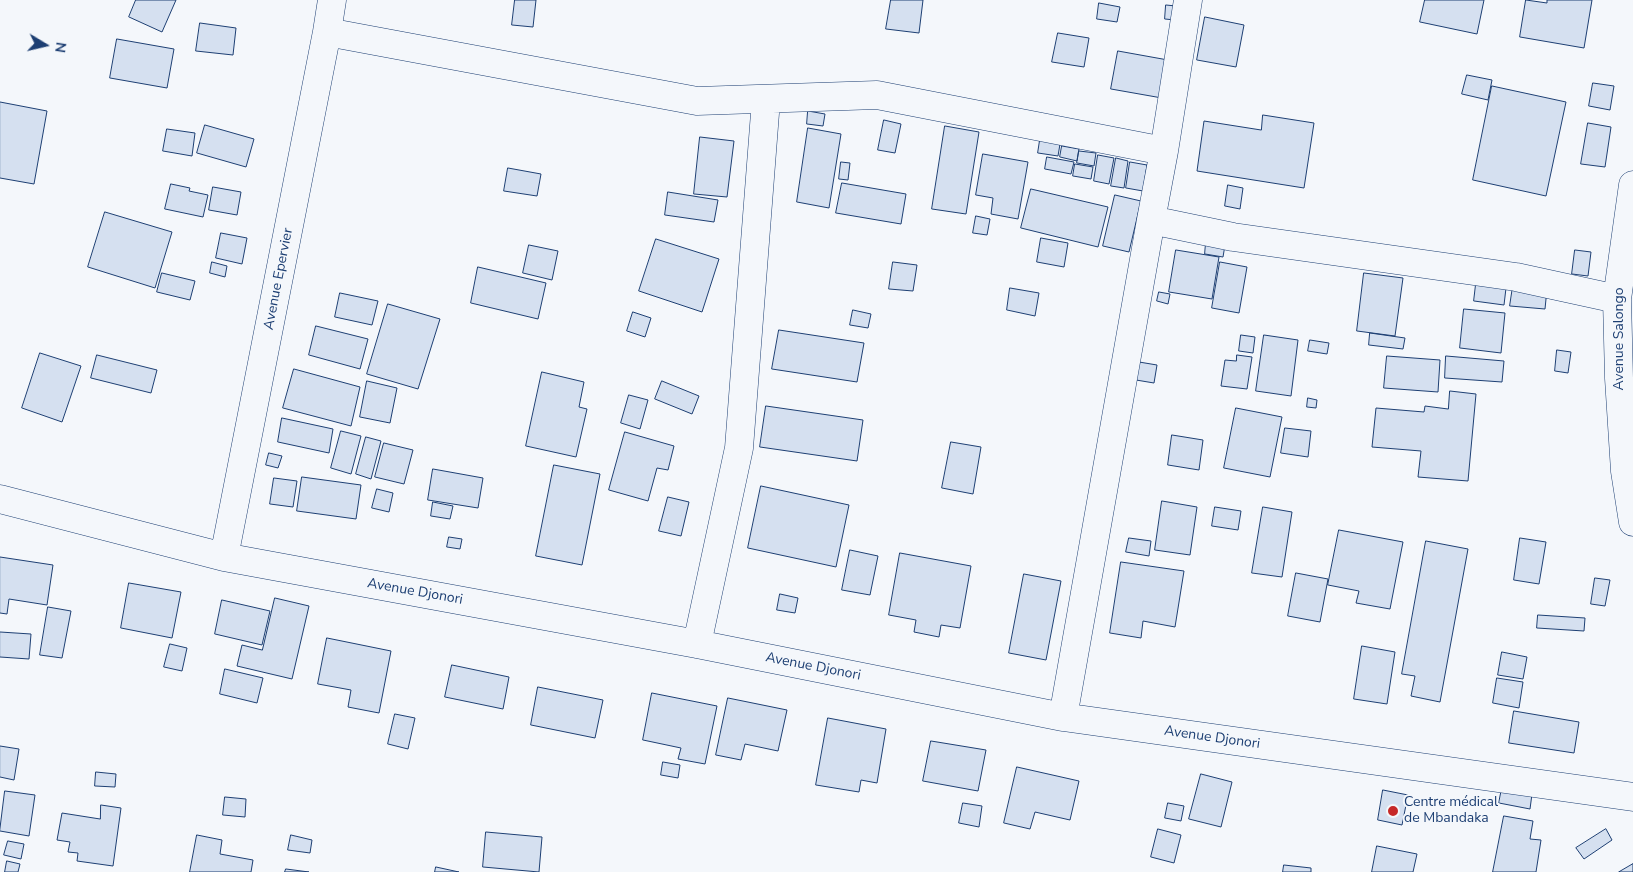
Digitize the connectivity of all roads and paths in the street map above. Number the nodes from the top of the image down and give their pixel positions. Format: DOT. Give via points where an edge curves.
graph roads {
  1 [pos="332,0"];
  2 [pos="1188,0"];
  3 [pos="328,32"];
  4 [pos="766,100"];
  5 [pos="1164,151"];
  6 [pos="1633,185"];
  7 [pos="1150,220"];
  8 [pos="1618,299"];
  9 [pos="0,499"];
  10 [pos="1633,522"];
  11 [pos="224,557"];
  12 [pos="697,644"];
  13 [pos="1063,717"];
  14 [pos="1633,797"];
  1 -- 3 [label="street, Avenue Epervier"];
  2 -- 5 [label="street"];
  3 -- 4 [label="street" via="698,101"];
  3 -- 11 [label="street, Avenue Epervier"];
  4 -- 5 [label="street" via="877,96"];
  4 -- 12 [label="street" via="739,448"];
  5 -- 7 [label="street"];
  6 -- 8 [label="street, Avenue Salongo"];
  7 -- 8 [label="street" via="1233,237 1516,277"];
  7 -- 13 [label="street"];
  8 -- 10 [label="street, Avenue Salongo" via="1625,471"];
  9 -- 11 [label="street, Avenue Djonori"];
  11 -- 12 [label="street, Avenue Djonori"];
  12 -- 13 [label="street, Avenue Djonori"];
  13 -- 14 [label="street, Avenue Djonori"];
}
